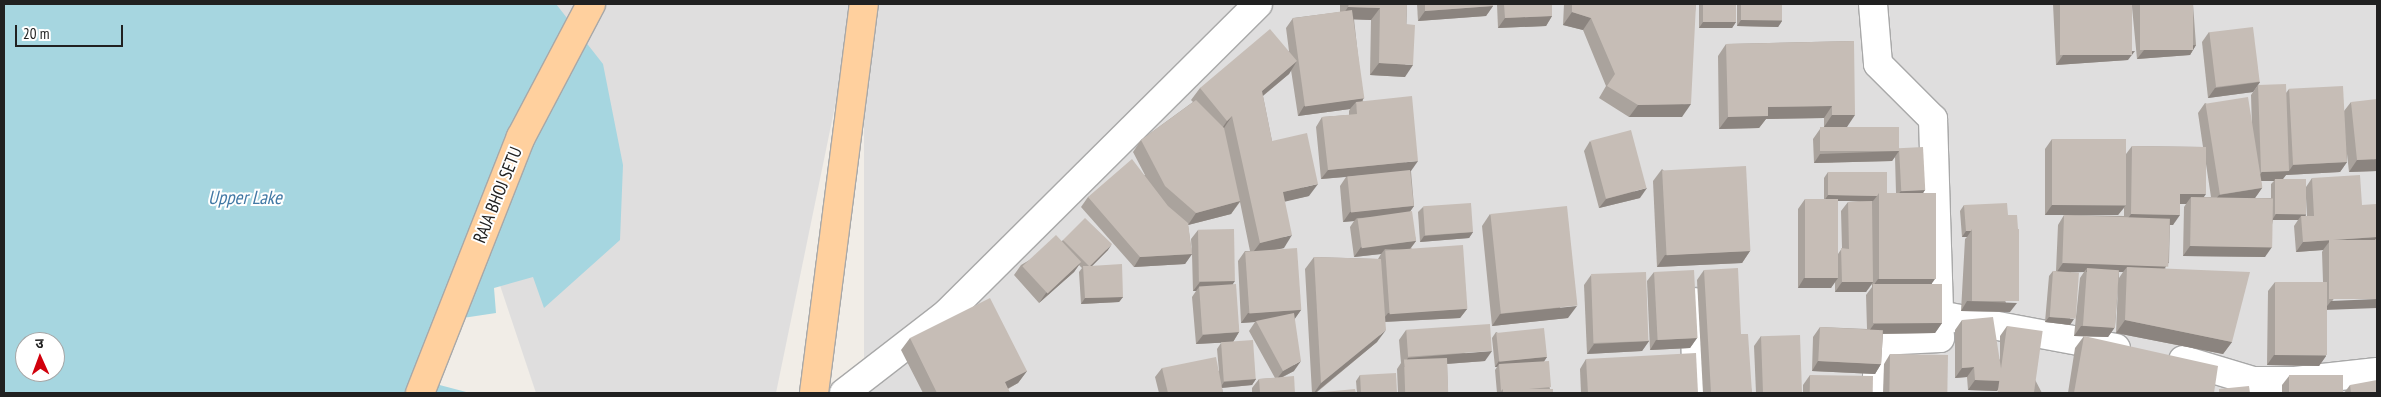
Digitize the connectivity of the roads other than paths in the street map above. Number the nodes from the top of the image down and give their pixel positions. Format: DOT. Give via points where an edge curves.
graph roads {
  1 [pos="591,4"];
  2 [pos="864,4"];
  3 [pos="1258,4"];
  4 [pos="1873,4"];
  5 [pos="1694,285"];
  6 [pos="1939,315"];
  7 [pos="2377,372"];
  8 [pos="420,393"];
  9 [pos="814,393"];
  10 [pos="844,393"];
  11 [pos="1698,393"];
  12 [pos="1876,393"];
  1 -- 8 [label="main road, RAJA BHOJ SETU" via="521,137"];
  2 -- 9 [label="main road"];
  3 -- 10 [label="street" via="945,315"];
  4 -- 6 [label="street" via="1878,64 1933,118"];
  5 -- 11 [label="street"];
  6 -- 7 [label="street" via="2184,360 2253,381 2304,381"];
  6 -- 12 [label="street" via="1940,338 1879,342"];
}
